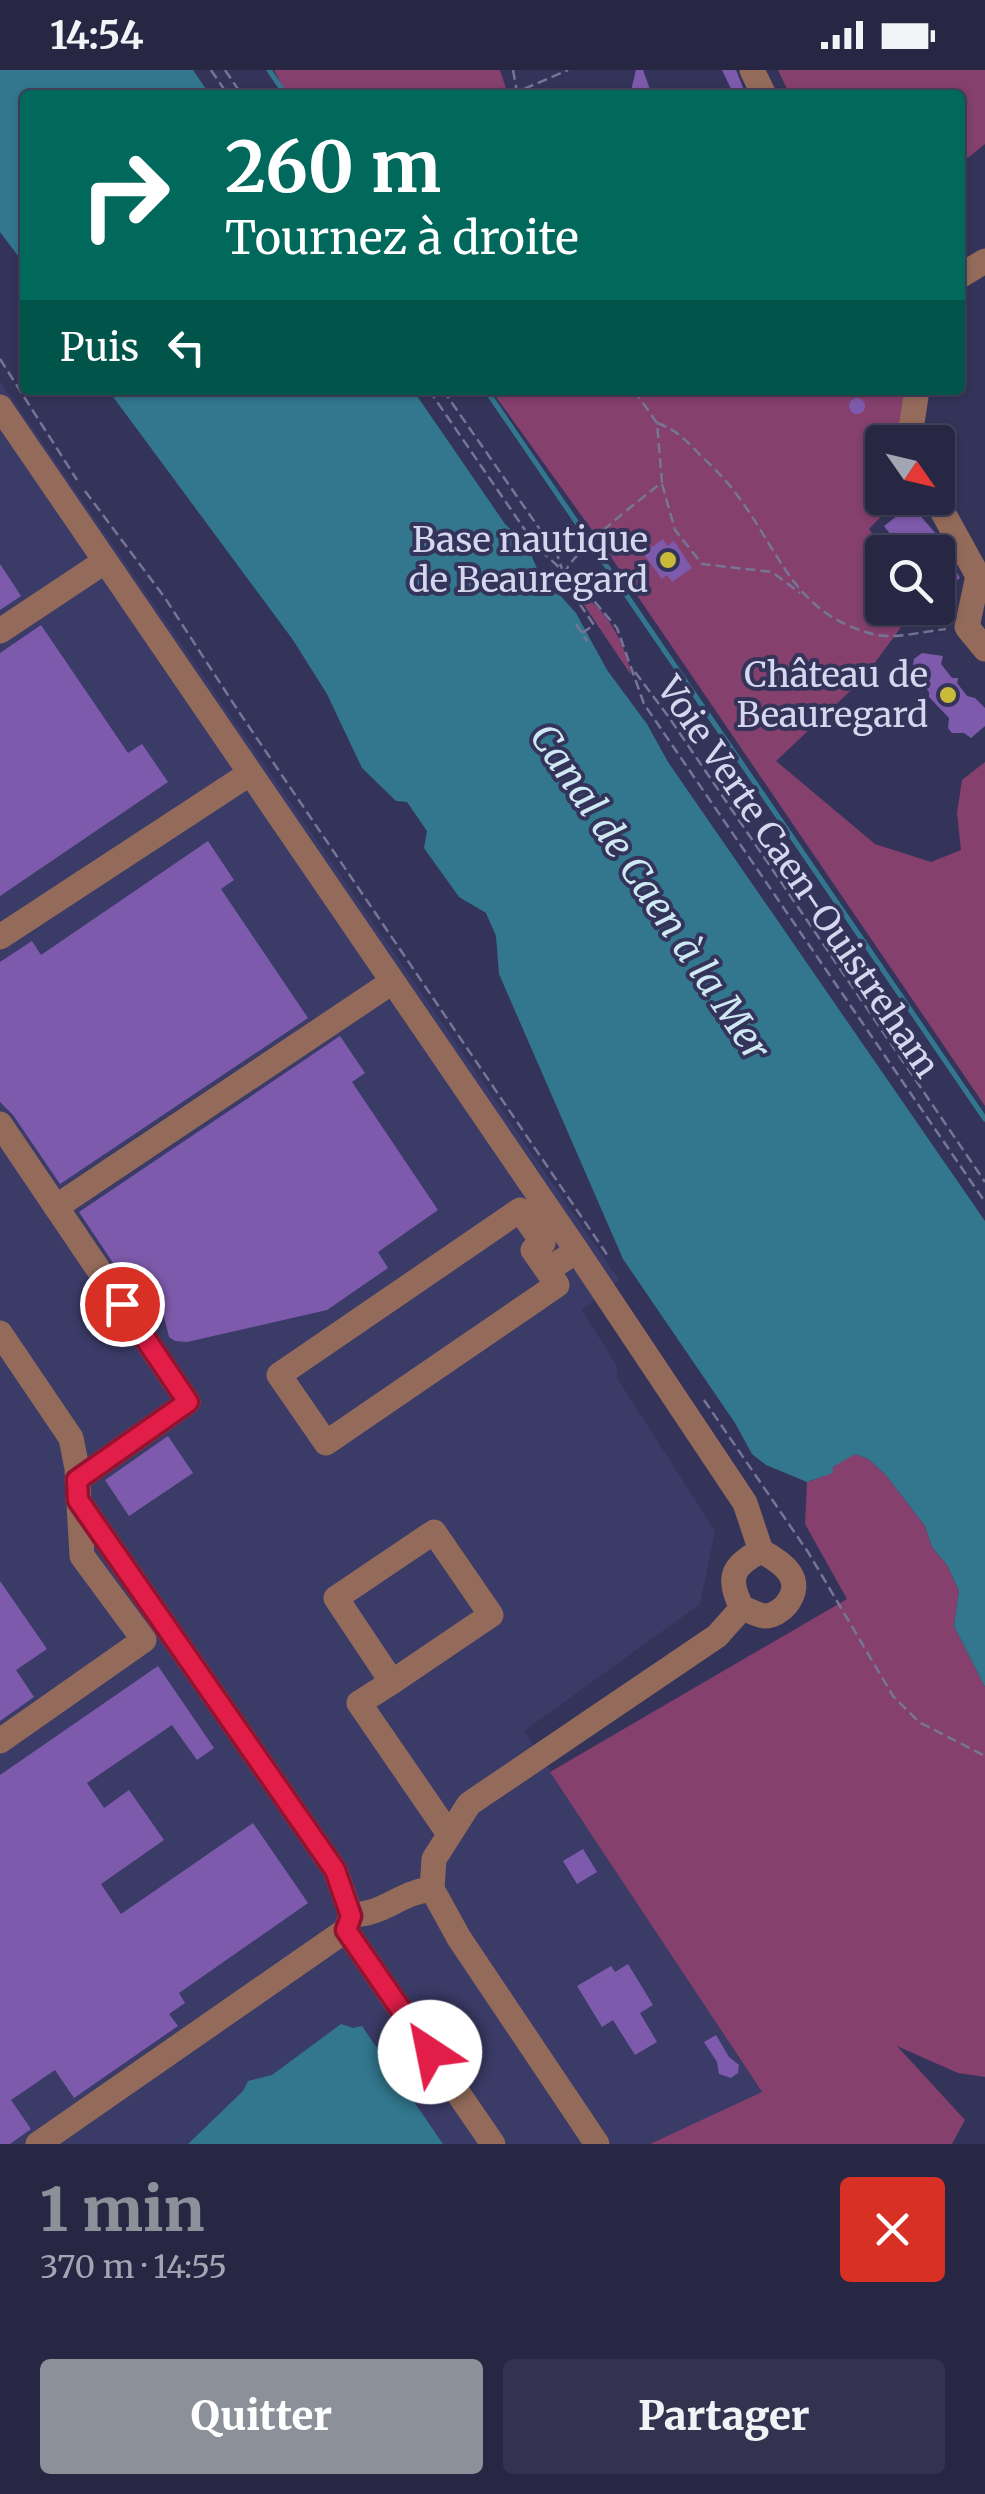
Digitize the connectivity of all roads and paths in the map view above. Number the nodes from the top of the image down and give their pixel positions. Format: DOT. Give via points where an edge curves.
graph roads {
  1 [pos="568,70"];
  2 [pos="524,90"];
  3 [pos="0,359"];
  4 [pos="20,390"];
  5 [pos="23,395"];
  6 [pos="433,395"];
  7 [pos="446,395"];
  8 [pos="637,395"];
  9 [pos="917,395"];
  10 [pos="0,407"];
  11 [pos="657,423"];
  12 [pos="912,425"];
  13 [pos="662,482"];
  14 [pos="944,515"];
  15 [pos="104,562"];
  16 [pos="563,573"];
  17 [pos="804,596"];
  18 [pos="576,624"];
  19 [pos="967,627"];
  20 [pos="0,631"];
  21 [pos="582,632"];
  22 [pos="587,641"];
  23 [pos="985,649"];
  24 [pos="634,671"];
  25 [pos="249,774"];
  26 [pos="0,938"];
  27 [pos="392,982"];
  28 [pos="0,1124"];
  29 [pos="985,1182"];
  30 [pos="985,1202"];
  31 [pos="56,1207"];
  32 [pos="577,1251"];
  33 [pos="608,1256"];
  34 [pos="547,1270"];
  35 [pos="0,1333"];
  36 [pos="701,1396"];
  37 [pos="77,1490"];
  38 [pos="761,1552"];
  39 [pos="742,1608"];
  40 [pos="392,1682"];
  41 [pos="0,1741"];
  42 [pos="985,1756"];
  43 [pos="448,1834"];
  44 [pos="432,1889"];
  45 [pos="349,1923"];
  46 [pos="38,2144"];
  47 [pos="493,2144"];
  48 [pos="597,2144"];
  1 -- 2 [label="path"];
  3 -- 4 [label="path"];
  5 -- 33 [label="path"];
  6 -- 16 [label="path, Voie Verte Caen-Ouistreham" via="536,546"];
  7 -- 16 [label="path"];
  8 -- 11 [label="path"];
  9 -- 12 [label="street"];
  10 -- 15 [label="street"];
  11 -- 13 [label="path"];
  11 -- 17 [label="path" via="682,436 741,500"];
  13 -- 16 [label="path" via="574,556"];
  13 -- 17 [label="path" via="675,530 702,564 772,572"];
  14 -- 19 [label="street" via="978,576"];
  15 -- 20 [label="street"];
  15 -- 25 [label="street"];
  16 -- 21 [label="path" via="594,624"];
  16 -- 24 [label="path, Voie Verte Caen-Ouistreham" via="608,616"];
  17 -- 19 [label="path" via="880,636"];
  18 -- 21 [label="path"];
  19 -- 23 [label="street"];
  21 -- 22 [label="path"];
  24 -- 29 [label="path"];
  24 -- 30 [label="path, Voie Verte Caen-Ouistreham" via="644,704"];
  25 -- 26 [label="street"];
  25 -- 27 [label="street"];
  27 -- 31 [label="street"];
  27 -- 32 [label="street"];
  28 -- 31 [label="street"];
  31 -- 37 [label="street" via="188,1402"];
  32 -- 34 [label="street"];
  32 -- 38 [label="street" via="745,1503"];
  34 -- 34 [label="street" via="557,1285 326,1444 278,1374 520,1210 543,1243 534,1250"];
  35 -- 37 [label="street" via="71,1438"];
  36 -- 42 [label="path" via="808,1552 892,1696 920,1722"];
  37 -- 41 [label="street" via="82,1556 144,1640"];
  37 -- 45 [label="street" via="335,1870"];
  38 -- 39 [label="street" via="743,1560 732,1578"];
  38 -- 39 [label="street" via="781,1562 794,1579 794,1592 783,1610 765,1616"];
  39 -- 43 [label="street" via="717,1636 490,1788"];
  40 -- 40 [label="street" via="491,1616 434,1532 336,1598"];
  40 -- 43 [label="street" via="359,1703"];
  43 -- 44 [label="street" via="434,1859"];
  44 -- 45 [label="street" via="412,1891"];
  44 -- 48 [label="street"];
  45 -- 46 [label="street"];
  45 -- 47 [label="street"];
}
